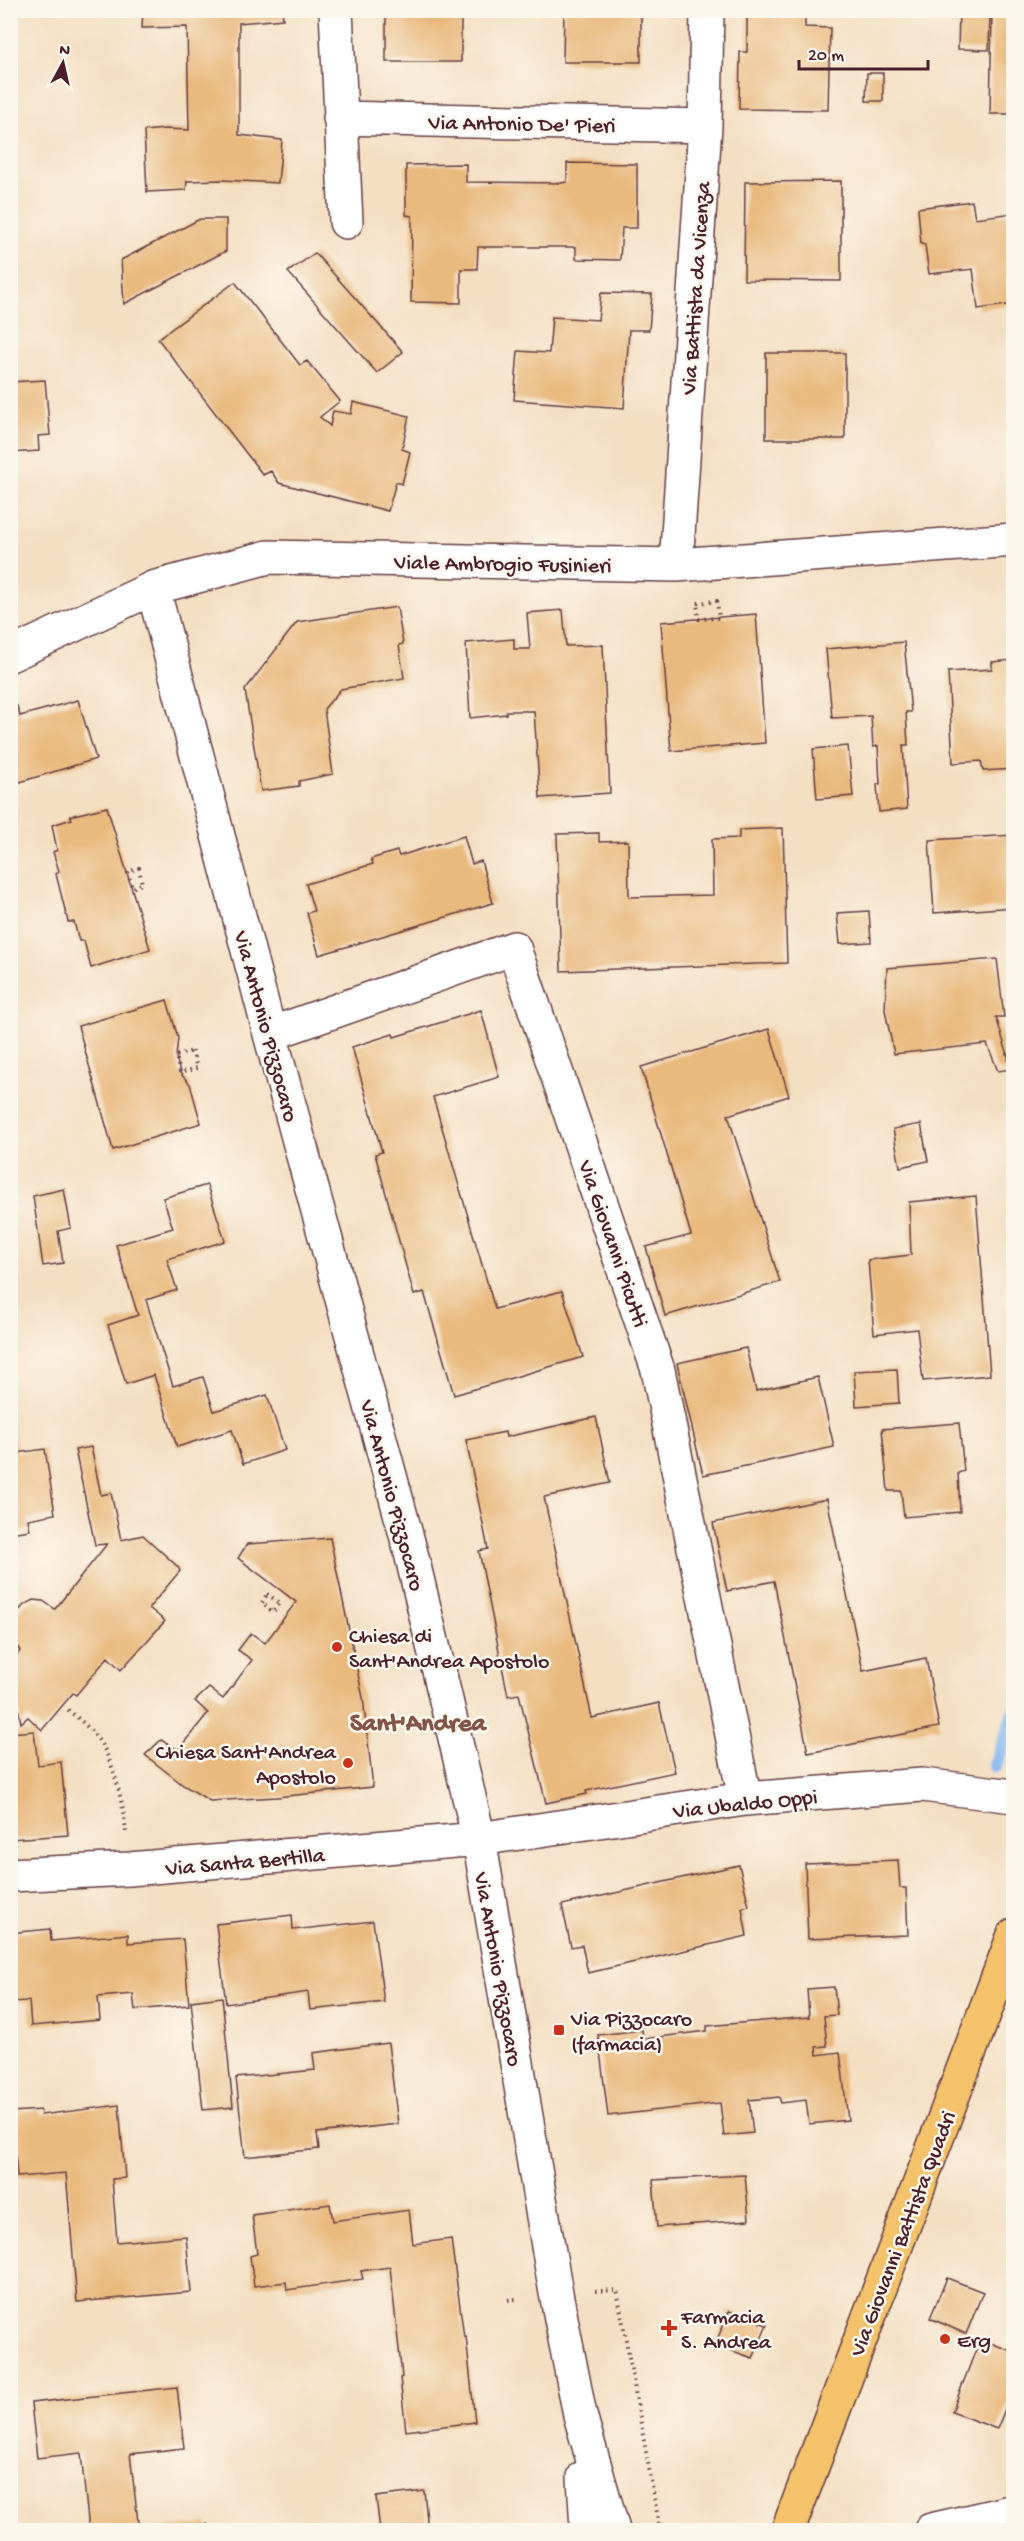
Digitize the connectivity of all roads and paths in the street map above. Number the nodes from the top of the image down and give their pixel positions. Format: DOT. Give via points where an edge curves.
graph roads {
  1 [pos="336,10"];
  2 [pos="707,10"];
  3 [pos="340,118"];
  4 [pos="705,126"];
  5 [pos="346,222"];
  6 [pos="1014,540"];
  7 [pos="676,565"];
  8 [pos="153,588"];
  9 [pos="699,619"];
  10 [pos="10,655"];
  11 [pos="128,872"];
  12 [pos="270,1034"];
  13 [pos="1014,1052"];
  14 [pos="176,1056"];
  15 [pos="1014,1069"];
  16 [pos="262,1603"];
  17 [pos="68,1710"];
  18 [pos="1014,1796"];
  19 [pos="745,1799"];
  20 [pos="479,1839"];
  21 [pos="129,1869"];
  22 [pos="10,1875"];
  23 [pos="1014,1935"];
  24 [pos="580,2415"];
  25 [pos="1014,2511"];
  26 [pos="587,2530"];
  27 [pos="613,2530"];
  28 [pos="788,2530"];
  29 [pos="931,2530"];
  1 -- 3 [label="street"];
  2 -- 4 [label="street, Via Battista da Vicenza"];
  3 -- 4 [label="street, Via Antonio De' Pieri"];
  3 -- 5 [label="street"];
  4 -- 7 [label="street, Via Battista da Vicenza"];
  6 -- 7 [label="street, Viale Ambrogio Fusinieri"];
  7 -- 8 [label="street, Viale Ambrogio Fusinieri" via="268,557"];
  8 -- 10 [label="street, Viale Ambrogio Fusinieri"];
  8 -- 12 [label="street, Via Antonio Pizzocaro"];
  9 -- 9 [label="path" via="697,603 717,601 719,618"];
  11 -- 11 [label="path" via="139,868 142,884 132,888"];
  12 -- 19 [label="street, Via Giovanni Picutti" via="514,948 658,1370"];
  12 -- 20 [label="street, Via Antonio Pizzocaro" via="411,1553"];
  13 -- 15 [label="path" via="1007,1054"];
  14 -- 14 [label="path" via="192,1051 197,1068 180,1073"];
  16 -- 16 [label="path" via="267,1594 279,1603 273,1612"];
  17 -- 21 [label="path" via="104,1748 124,1808"];
  18 -- 19 [label="street, Via Ubaldo Oppi" via="922,1785"];
  19 -- 20 [label="street, Via Ubaldo Oppi"];
  20 -- 21 [label="street, Via Santa Bertilla"];
  20 -- 24 [label="street, Via Antonio Pizzocaro"];
  21 -- 22 [label="street, Via Santa Bertilla"];
  23 -- 28 [label="main road, Via Giovanni Battista Quadri"];
  24 -- 26 [label="street, Via Antonio Pizzocaro"];
  24 -- 27 [label="street, Via Antonio Pizzocaro"];
  25 -- 29 [label="street"];
}
